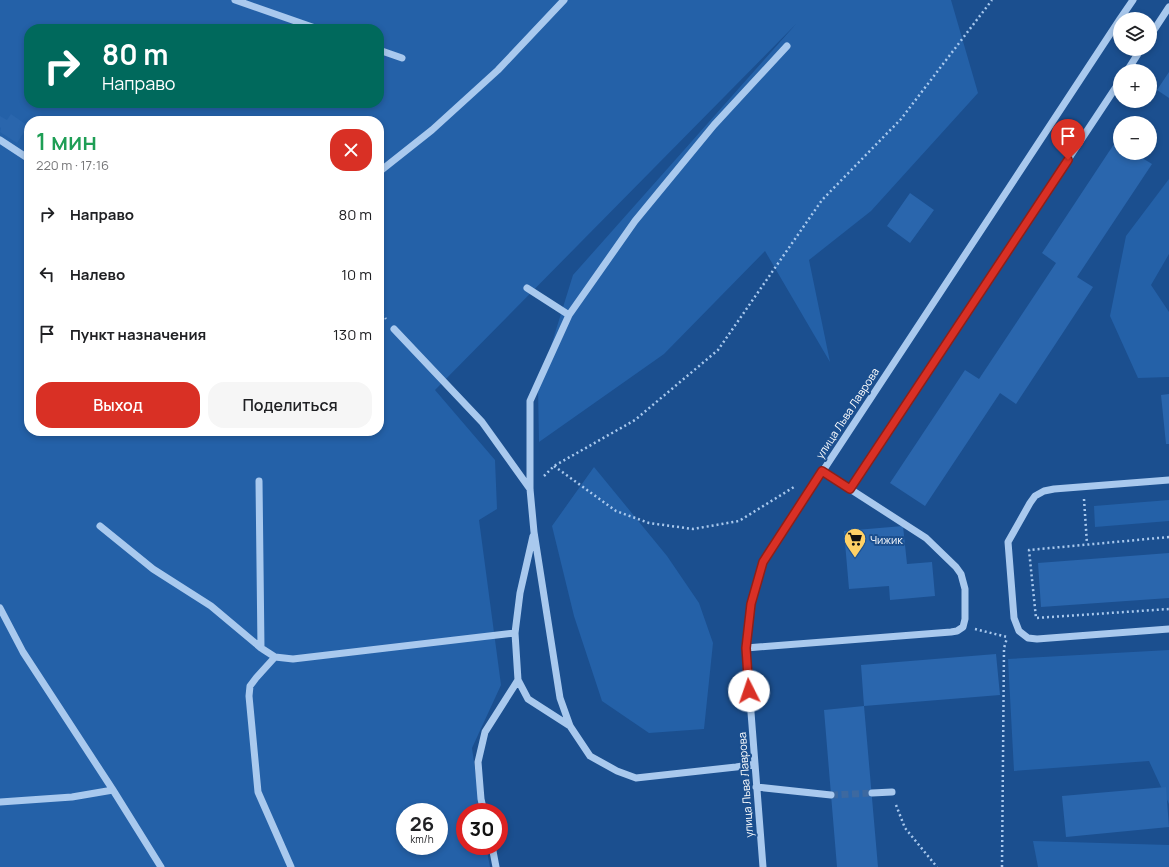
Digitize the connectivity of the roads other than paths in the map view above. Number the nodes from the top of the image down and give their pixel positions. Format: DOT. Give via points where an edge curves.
graph roads {
  1 [pos="235,0"];
  2 [pos="564,0"];
  3 [pos="1133,0"];
  4 [pos="1169,7"];
  5 [pos="1125,12"];
  6 [pos="304,24"];
  7 [pos="1157,25"];
  8 [pos="1113,30"];
  9 [pos="787,46"];
  10 [pos="384,52"];
  11 [pos="402,58"];
  12 [pos="1113,92"];
  13 [pos="0,140"];
  14 [pos="24,156"];
  15 [pos="384,168"];
  16 [pos="527,288"];
  17 [pos="569,315"];
  18 [pos="394,329"];
  19 [pos="822,471"];
  20 [pos="1169,480"];
  21 [pos="259,481"];
  22 [pos="530,489"];
  23 [pos="850,489"];
  24 [pos="100,526"];
  25 [pos="534,532"];
  26 [pos="0,608"];
  27 [pos="1169,629"];
  28 [pos="515,633"];
  29 [pos="261,648"];
  30 [pos="746,648"];
  31 [pos="276,657"];
  32 [pos="518,680"];
  33 [pos="570,726"];
  34 [pos="755,764"];
  35 [pos="756,787"];
  36 [pos="113,790"];
  37 [pos="892,792"];
  38 [pos="872,793"];
  39 [pos="831,795"];
  40 [pos="0,802"];
  41 [pos="482,803"];
  42 [pos="494,855"];
  43 [pos="161,867"];
  44 [pos="291,867"];
  45 [pos="496,867"];
  46 [pos="763,867"];
  1 -- 6 [label="street"];
  2 -- 15 [label="street" via="498,70 432,130"];
  3 -- 5 [label="street, улица Льва Лаврова"];
  4 -- 7 [label="street"];
  8 -- 19 [label="street, улица Льва Лаврова"];
  9 -- 17 [label="street" via="714,125 635,221"];
  10 -- 11 [label="street"];
  12 -- 23 [label="street"];
  13 -- 14 [label="street"];
  16 -- 17 [label="street"];
  17 -- 22 [label="street" via="530,401"];
  18 -- 22 [label="street" via="482,422"];
  19 -- 23 [label="street"];
  19 -- 30 [label="street, улица Льва Лаврова" via="763,562 751,604"];
  20 -- 27 [label="street" via="1044,491 1035,496 1030,503 1008,542 1014,618 1019,631 1028,638"];
  21 -- 29 [label="street"];
  22 -- 25 [label="street"];
  23 -- 30 [label="street" via="926,538 961,574 965,589 963,627 951,632"];
  24 -- 29 [label="street" via="153,569 211,606"];
  25 -- 28 [label="street" via="520,593"];
  25 -- 33 [label="street" via="560,698"];
  26 -- 36 [label="street" via="23,652"];
  28 -- 31 [label="street" via="293,659"];
  28 -- 32 [label="street"];
  29 -- 31 [label="street"];
  30 -- 34 [label="street, улица Льва Лаврова"];
  31 -- 44 [label="street" via="250,686 249,696 258,792"];
  32 -- 33 [label="street" via="528,699"];
  32 -- 41 [label="street" via="485,732 478,762"];
  33 -- 34 [label="street" via="590,756 636,778"];
  34 -- 35 [label="street, улица Льва Лаврова"];
  35 -- 39 [label="street"];
  35 -- 46 [label="street, улица Льва Лаврова"];
  36 -- 40 [label="street" via="72,797"];
  36 -- 43 [label="street"];
  37 -- 38 [label="street"];
  42 -- 45 [label="street"];
}
